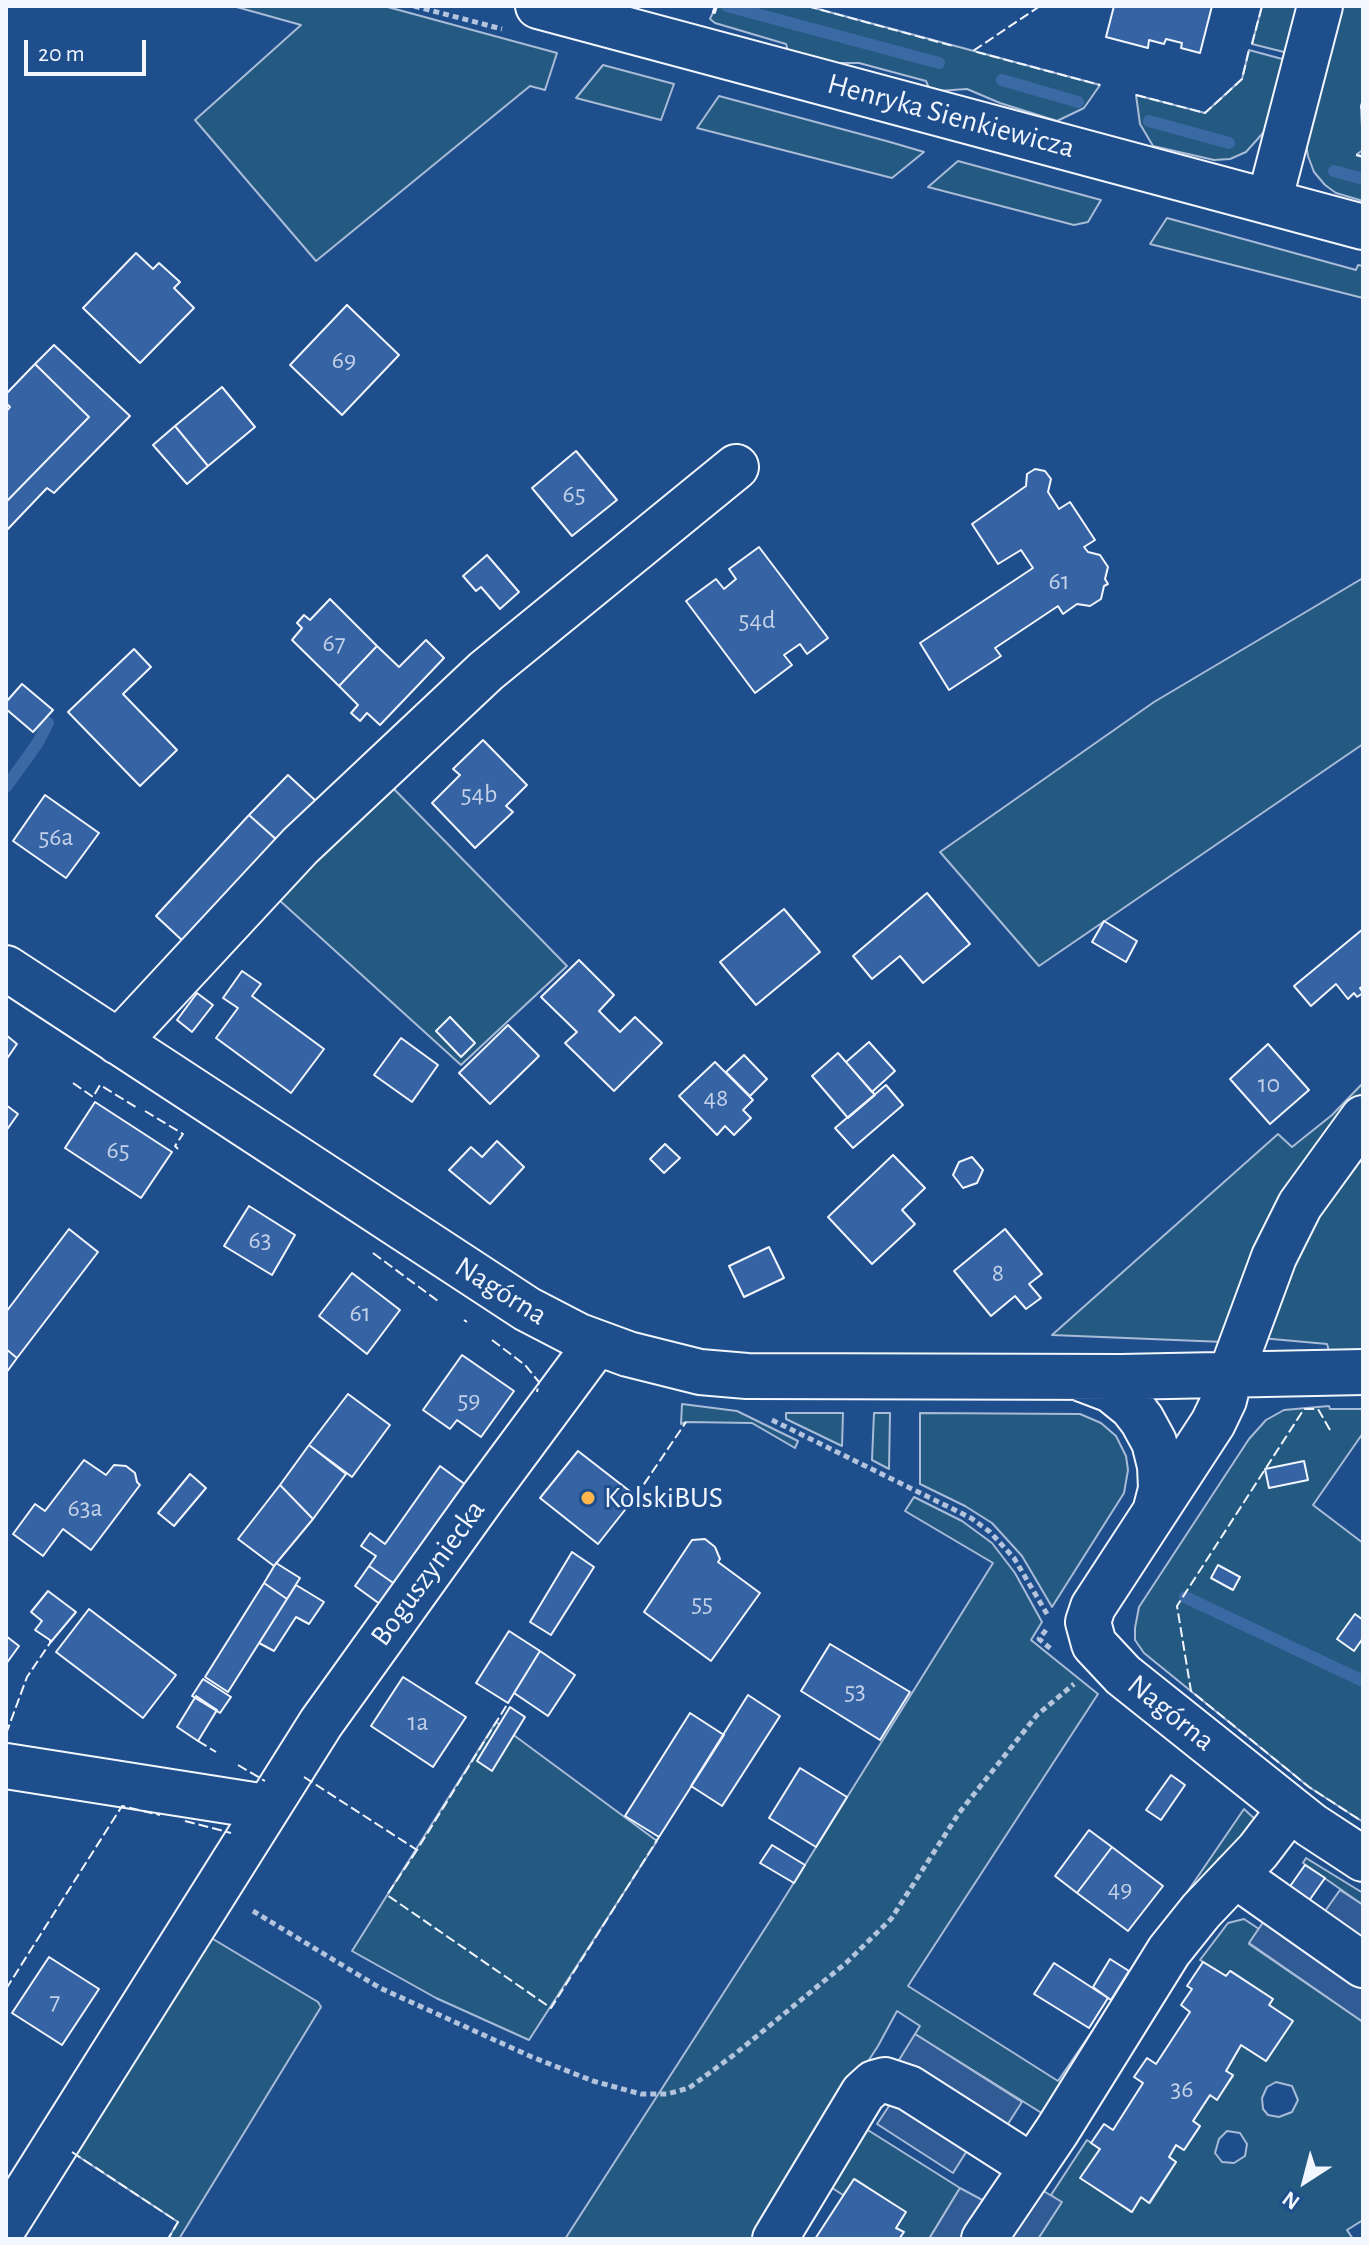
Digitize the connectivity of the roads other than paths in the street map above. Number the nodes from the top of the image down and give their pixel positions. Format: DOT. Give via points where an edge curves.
graph roads {
  1 [pos="538,6"];
  2 [pos="1320,6"];
  3 [pos="1269,202"];
  4 [pos="1363,227"];
  5 [pos="736,467"];
  6 [pos="6,968"];
  7 [pos="118,1042"];
  8 [pos="1363,1118"];
  9 [pos="597,1343"];
  10 [pos="1363,1372"];
  11 [pos="1230,1376"];
  12 [pos="1074,1377"];
  13 [pos="1149,1525"];
  14 [pos="6,1766"];
  15 [pos="266,1807"];
  16 [pos="1290,1809"];
  17 [pos="1363,1859"];
  18 [pos="1235,1875"];
  19 [pos="1363,1965"];
  20 [pos="1031,2166"];
  21 [pos="6,2224"];
  22 [pos="775,2239"];
  23 [pos="984,2239"];
  1 -- 3 [label="street, Henryka Sienkiewicza"];
  2 -- 3 [label="street"];
  3 -- 4 [label="street, Henryka Sienkiewicza"];
  5 -- 7 [label="street" via="486,671 300,846"];
  6 -- 7 [label="street, Nagórna"];
  7 -- 9 [label="street, Nagórna" via="527,1309"];
  8 -- 11 [label="street" via="1300,1205 1274,1257"];
  9 -- 12 [label="street, Nagórna" via="667,1365 747,1376"];
  9 -- 15 [label="street, Boguszyniecka" via="393,1621"];
  10 -- 11 [label="street"];
  11 -- 12 [label="street, Nagórna"];
  11 -- 13 [label="street, Nagórna" via="1213,1423"];
  12 -- 13 [label="street, Nagórna" via="1118,1395 1137,1413 1154,1442 1161,1489"];
  13 -- 16 [label="street, Nagórna" via="1090,1614 1090,1633 1100,1653 1123,1675"];
  14 -- 15 [label="street"];
  15 -- 21 [label="street, Boguszyniecka"];
  16 -- 17 [label="street, Nagórna"];
  16 -- 18 [label="street"];
  18 -- 19 [label="street"];
  18 -- 20 [label="street" via="1169,1951"];
  20 -- 22 [label="street" via="909,2088 885,2080 874,2083"];
  20 -- 23 [label="street"];
}
